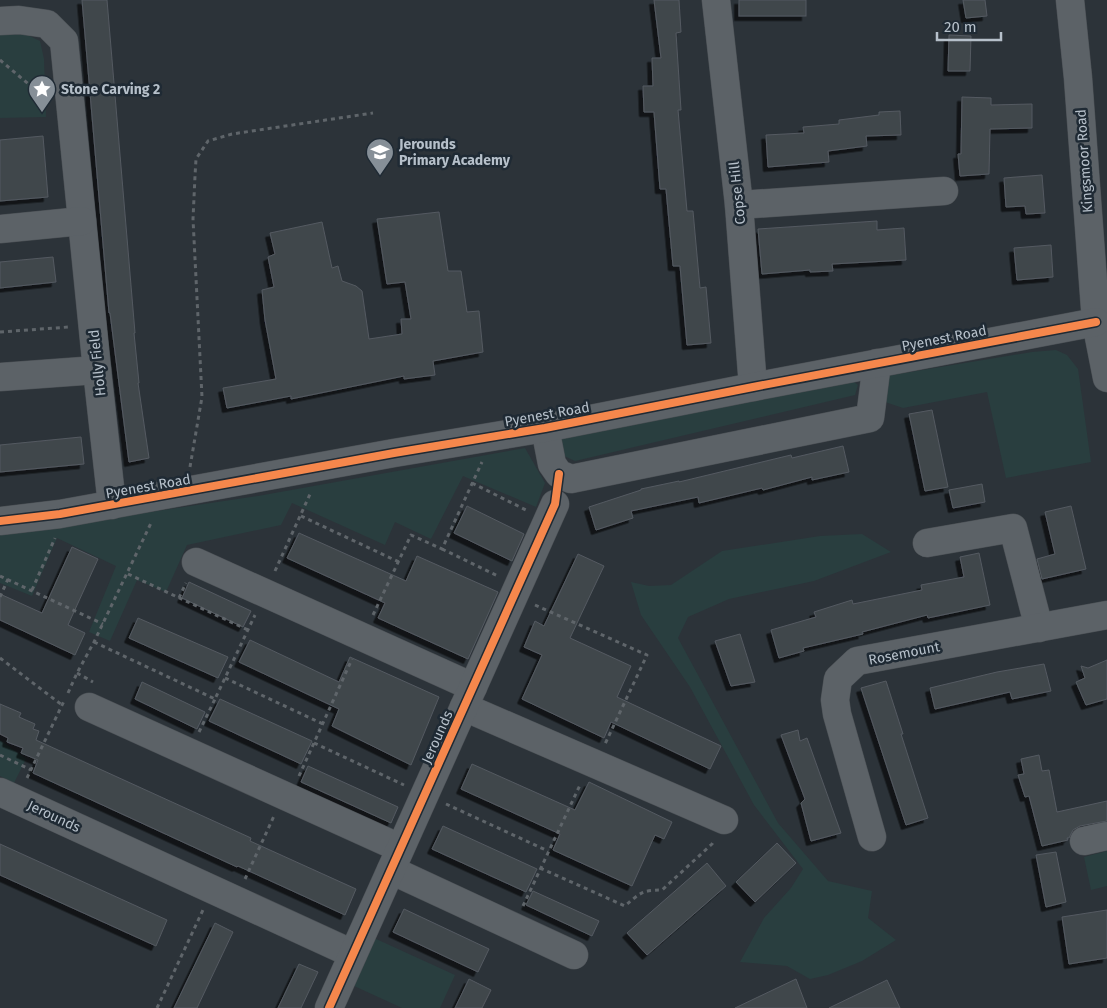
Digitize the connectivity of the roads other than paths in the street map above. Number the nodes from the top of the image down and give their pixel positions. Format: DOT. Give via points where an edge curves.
graph roads {
  1 [pos="716,0"];
  2 [pos="1070,0"];
  3 [pos="0,22"];
  4 [pos="944,191"];
  5 [pos="739,205"];
  6 [pos="82,221"];
  7 [pos="0,230"];
  8 [pos="1096,322"];
  9 [pos="878,363"];
  10 [pos="97,370"];
  11 [pos="0,377"];
  12 [pos="1107,378"];
  13 [pos="753,387"];
  14 [pos="545,428"];
  15 [pos="112,505"];
  16 [pos="551,512"];
  17 [pos="0,520"];
  18 [pos="927,543"];
  19 [pos="196,562"];
  20 [pos="1107,615"];
  21 [pos="1038,628"];
  22 [pos="468,697"];
  23 [pos="89,707"];
  24 [pos="9,796"];
  25 [pos="724,820"];
  26 [pos="872,838"];
  27 [pos="396,859"];
  28 [pos="353,954"];
  29 [pos="574,955"];
  30 [pos="329,1008"];
  1 -- 5 [label="street, Copse Hill"];
  2 -- 8 [label="street, Kingsmoor Road"];
  3 -- 6 [label="street, Holly Field" via="19,20 47,24 64,41"];
  4 -- 5 [label="street"];
  5 -- 13 [label="street, Copse Hill"];
  6 -- 7 [label="street"];
  6 -- 10 [label="street, Holly Field"];
  8 -- 9 [label="street, Pyenest Road"];
  8 -- 12 [label="street, Kingsmoor Road"];
  9 -- 13 [label="street, Pyenest Road"];
  9 -- 14 [label="street, Pyenest Road" via="870,418 571,479 559,474 552,464"];
  10 -- 11 [label="street"];
  10 -- 15 [label="street, Holly Field"];
  13 -- 14 [label="street, Pyenest Road"];
  14 -- 15 [label="street, Pyenest Road"];
  15 -- 17 [label="street, Pyenest Road"];
  16 -- 22 [label="street, Jerounds"];
  18 -- 21 [label="street" via="1013,528"];
  19 -- 22 [label="street, Jerounds" via="362,637"];
  20 -- 21 [label="street, Rosemount"];
  21 -- 26 [label="street, Rosemount" via="858,661 838,679 837,714"];
  22 -- 25 [label="street, Jerounds"];
  22 -- 27 [label="street, Jerounds"];
  23 -- 27 [label="street" via="287,796"];
  24 -- 28 [label="street, Jerounds"];
  27 -- 28 [label="street, Jerounds"];
  27 -- 29 [label="street"];
  28 -- 30 [label="street, Jerounds"];
}
